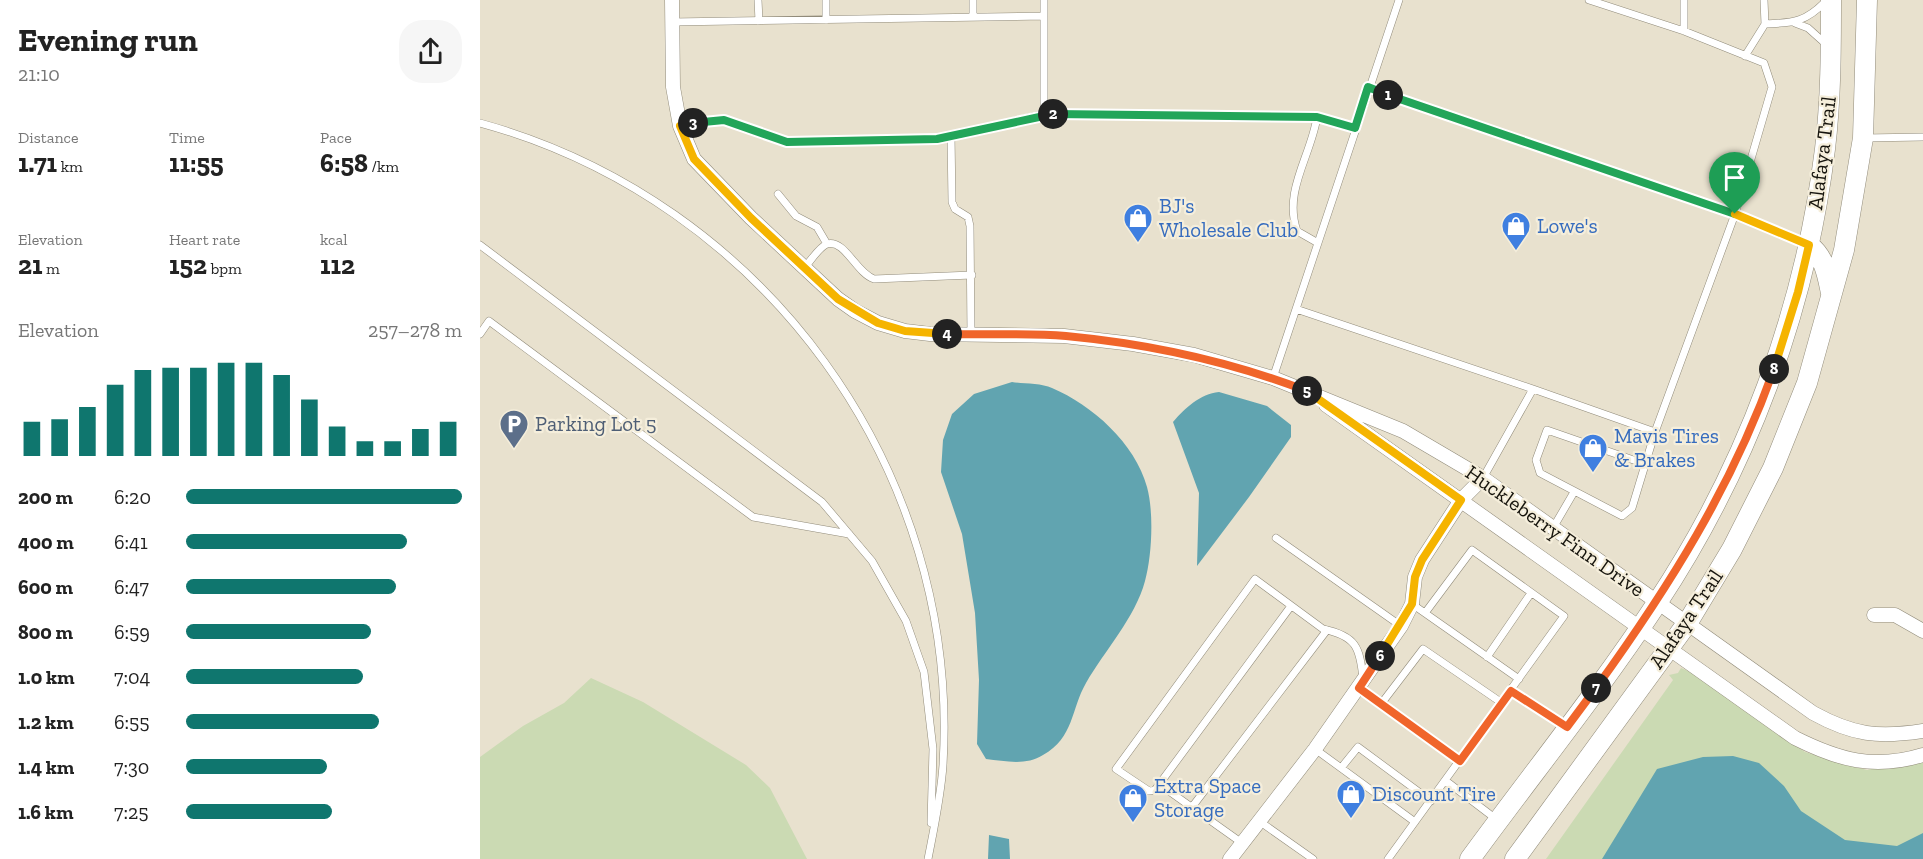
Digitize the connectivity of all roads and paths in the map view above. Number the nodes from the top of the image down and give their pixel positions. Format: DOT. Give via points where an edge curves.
graph roads {
  1 [pos="672,0"];
  2 [pos="758,0"];
  3 [pos="826,0"];
  4 [pos="973,0"];
  5 [pos="1044,0"];
  6 [pos="1399,0"];
  7 [pos="1589,0"];
  8 [pos="1684,0"];
  9 [pos="1764,0"];
  10 [pos="1829,0"];
  11 [pos="1867,0"];
  12 [pos="1044,16"];
  13 [pos="973,17"];
  14 [pos="826,20"];
  15 [pos="759,21"];
  16 [pos="672,22"];
  17 [pos="1795,23"];
  18 [pos="1765,24"];
  19 [pos="1684,31"];
  20 [pos="1831,49"];
  21 [pos="1745,56"];
  22 [pos="1368,87"];
  23 [pos="1044,114"];
  24 [pos="1317,117"];
  25 [pos="480,123"];
  26 [pos="680,126"];
  27 [pos="1355,128"];
  28 [pos="951,136"];
  29 [pos="1923,136"];
  30 [pos="1863,138"];
  31 [pos="778,194"];
  32 [pos="1735,214"];
  33 [pos="1318,243"];
  34 [pos="827,244"];
  35 [pos="480,245"];
  36 [pos="1809,245"];
  37 [pos="804,268"];
  38 [pos="972,275"];
  39 [pos="1831,296"];
  40 [pos="1296,309"];
  41 [pos="480,334"];
  42 [pos="971,334"];
  43 [pos="1273,378"];
  44 [pos="1533,389"];
  45 [pos="1307,391"];
  46 [pos="1655,432"];
  47 [pos="1645,465"];
  48 [pos="1483,478"];
  49 [pos="1574,492"];
  50 [pos="1461,500"];
  51 [pos="1553,528"];
  52 [pos="849,534"];
  53 [pos="1276,538"];
  54 [pos="1531,593"];
  55 [pos="1657,603"];
  56 [pos="1412,604"];
  57 [pos="1290,606"];
  58 [pos="1425,613"];
  59 [pos="1874,615"];
  60 [pos="1688,622"];
  61 [pos="1401,626"];
  62 [pos="1639,628"];
  63 [pos="1327,630"];
  64 [pos="1923,630"];
  65 [pos="1668,649"];
  66 [pos="1487,657"];
  67 [pos="1519,679"];
  68 [pos="1361,685"];
  69 [pos="1511,691"];
  70 [pos="1502,703"];
  71 [pos="1381,704"];
  72 [pos="1567,727"];
  73 [pos="1923,731"];
  74 [pos="1315,749"];
  75 [pos="1923,755"];
  76 [pos="1460,761"];
  77 [pos="1341,768"];
  78 [pos="1446,781"];
  79 [pos="1155,790"];
  80 [pos="1431,801"];
  81 [pos="1192,807"];
  82 [pos="1259,821"];
  83 [pos="1498,821"];
  84 [pos="1415,822"];
  85 [pos="1242,843"];
  86 [pos="930,849"];
  87 [pos="928,859"];
  88 [pos="1230,859"];
  89 [pos="1313,859"];
  90 [pos="1388,859"];
  91 [pos="1470,859"];
  92 [pos="1515,859"];
  1 -- 16 [label="street, Huckleberry Finn Drive"];
  2 -- 15 [label="lane"];
  3 -- 14 [label="lane"];
  4 -- 13 [label="lane"];
  5 -- 12 [label="lane"];
  6 -- 22 [label="lane"];
  7 -- 19 [label="lane"];
  8 -- 19 [label="lane"];
  9 -- 18 [label="lane"];
  10 -- 17 [label="lane"];
  10 -- 20 [label="main road, Alafaya Trail"];
  11 -- 30 [label="main road, Alafaya Trail"];
  12 -- 13 [label="lane"];
  12 -- 23 [label="lane"];
  13 -- 14 [label="lane"];
  14 -- 15 [label="lane"];
  15 -- 16 [label="lane"];
  16 -- 26 [label="street, Huckleberry Finn Drive" via="672,87"];
  17 -- 18 [label="lane"];
  17 -- 20 [label="lane" via="1808,28"];
  18 -- 21 [label="lane"];
  19 -- 21 [label="lane"];
  20 -- 36 [label="main road, Alafaya Trail" via="1825,147"];
  21 -- 32 [label="lane" via="1764,63 1772,87"];
  22 -- 27 [label="lane"];
  22 -- 32 [label="lane"];
  23 -- 24 [label="lane"];
  23 -- 28 [label="lane"];
  24 -- 27 [label="lane"];
  24 -- 33 [label="lane" via="1313,139 1296,180 1293,210 1297,231"];
  25 -- 86 [label="lane" via="542,142 602,170 697,230 780,306 847,395 880,453 907,518 935,626 943,696 943,763"];
  26 -- 28 [label="lane" via="724,120 787,142"];
  26 -- 37 [label="street, Huckleberry Finn Drive" via="694,159"];
  27 -- 33 [label="lane"];
  28 -- 38 [label="lane" via="952,202 968,217"];
  29 -- 30 [label="lane"];
  30 -- 39 [label="main road, Alafaya Trail" via="1844,250"];
  31 -- 34 [label="lane" via="796,216 817,227"];
  32 -- 36 [label="lane"];
  32 -- 46 [label="lane"];
  33 -- 40 [label="lane"];
  34 -- 37 [label="lane"];
  34 -- 38 [label="lane" via="842,247 859,271 874,279"];
  35 -- 52 [label="lane" via="822,502"];
  36 -- 39 [label="main road" via="1825,265"];
  36 -- 55 [label="main road, Alafaya Trail" via="1784,341 1749,434"];
  37 -- 42 [label="street, Huckleberry Finn Drive" via="838,299 878,323 905,331"];
  38 -- 42 [label="lane"];
  39 -- 60 [label="main road, Alafaya Trail" via="1807,382 1773,468 1732,549"];
  40 -- 43 [label="lane"];
  40 -- 44 [label="lane"];
  41 -- 52 [label="lane" via="489,321 753,517"];
  42 -- 43 [label="street, Huckleberry Finn Drive" via="1064,336 1133,344 1194,355"];
  43 -- 45 [label="street, Huckleberry Finn Drive"];
  44 -- 46 [label="lane"];
  44 -- 48 [label="lane"];
  45 -- 48 [label="street, Huckleberry Finn Drive" via="1403,430"];
  45 -- 50 [label="street, Huckleberry Finn Drive"];
  46 -- 47 [label="lane"];
  47 -- 49 [label="lane" via="1628,514 1616,515"];
  47 -- 49 [label="lane" via="1547,430 1536,468"];
  48 -- 50 [label="street"];
  48 -- 51 [label="street, Huckleberry Finn Drive"];
  49 -- 51 [label="lane"];
  50 -- 56 [label="street" via="1422,560 1415,577"];
  50 -- 62 [label="street, Huckleberry Finn Drive"];
  51 -- 55 [label="street, Huckleberry Finn Drive"];
  52 -- 86 [label="lane" via="893,593 924,672 933,749"];
  53 -- 61 [label="lane"];
  54 -- 58 [label="lane" via="1472,550"];
  54 -- 66 [label="lane"];
  54 -- 67 [label="lane" via="1564,616"];
  55 -- 60 [label="street, Huckleberry Finn Drive"];
  55 -- 62 [label="main road, Alafaya Trail"];
  56 -- 58 [label="lane"];
  56 -- 61 [label="street"];
  57 -- 63 [label="lane"];
  57 -- 79 [label="lane"];
  57 -- 79 [label="lane" via="1255,579 1116,769 1149,791"];
  58 -- 66 [label="lane"];
  59 -- 64 [label="street" via="1895,615"];
  60 -- 65 [label="main road, Alafaya Trail"];
  60 -- 73 [label="street, Huckleberry Finn Drive" via="1813,713 1840,728 1888,736"];
  61 -- 68 [label="street"];
  62 -- 65 [label="street, Huckleberry Finn Drive"];
  62 -- 72 [label="main road, Alafaya Trail"];
  63 -- 68 [label="lane" via="1354,642"];
  63 -- 81 [label="lane"];
  65 -- 75 [label="street, Huckleberry Finn Drive" via="1795,738 1827,754 1865,764"];
  65 -- 92 [label="main road, Alafaya Trail"];
  66 -- 67 [label="lane"];
  67 -- 69 [label="lane"];
  68 -- 71 [label="lane"];
  68 -- 74 [label="street"];
  69 -- 70 [label="lane"];
  69 -- 72 [label="lane"];
  70 -- 71 [label="lane" via="1423,649"];
  70 -- 76 [label="lane"];
  71 -- 76 [label="lane"];
  72 -- 83 [label="main road, Alafaya Trail"];
  74 -- 77 [label="lane"];
  74 -- 82 [label="street"];
  76 -- 78 [label="lane"];
  77 -- 80 [label="lane" via="1358,747"];
  77 -- 84 [label="lane"];
  78 -- 80 [label="lane"];
  78 -- 83 [label="lane"];
  79 -- 81 [label="lane" via="1166,789"];
  80 -- 84 [label="lane"];
  81 -- 85 [label="lane"];
  82 -- 85 [label="street"];
  82 -- 89 [label="lane"];
  83 -- 91 [label="main road, Alafaya Trail"];
  84 -- 90 [label="lane"];
  85 -- 88 [label="street"];
  86 -- 87 [label="lane"];
}
